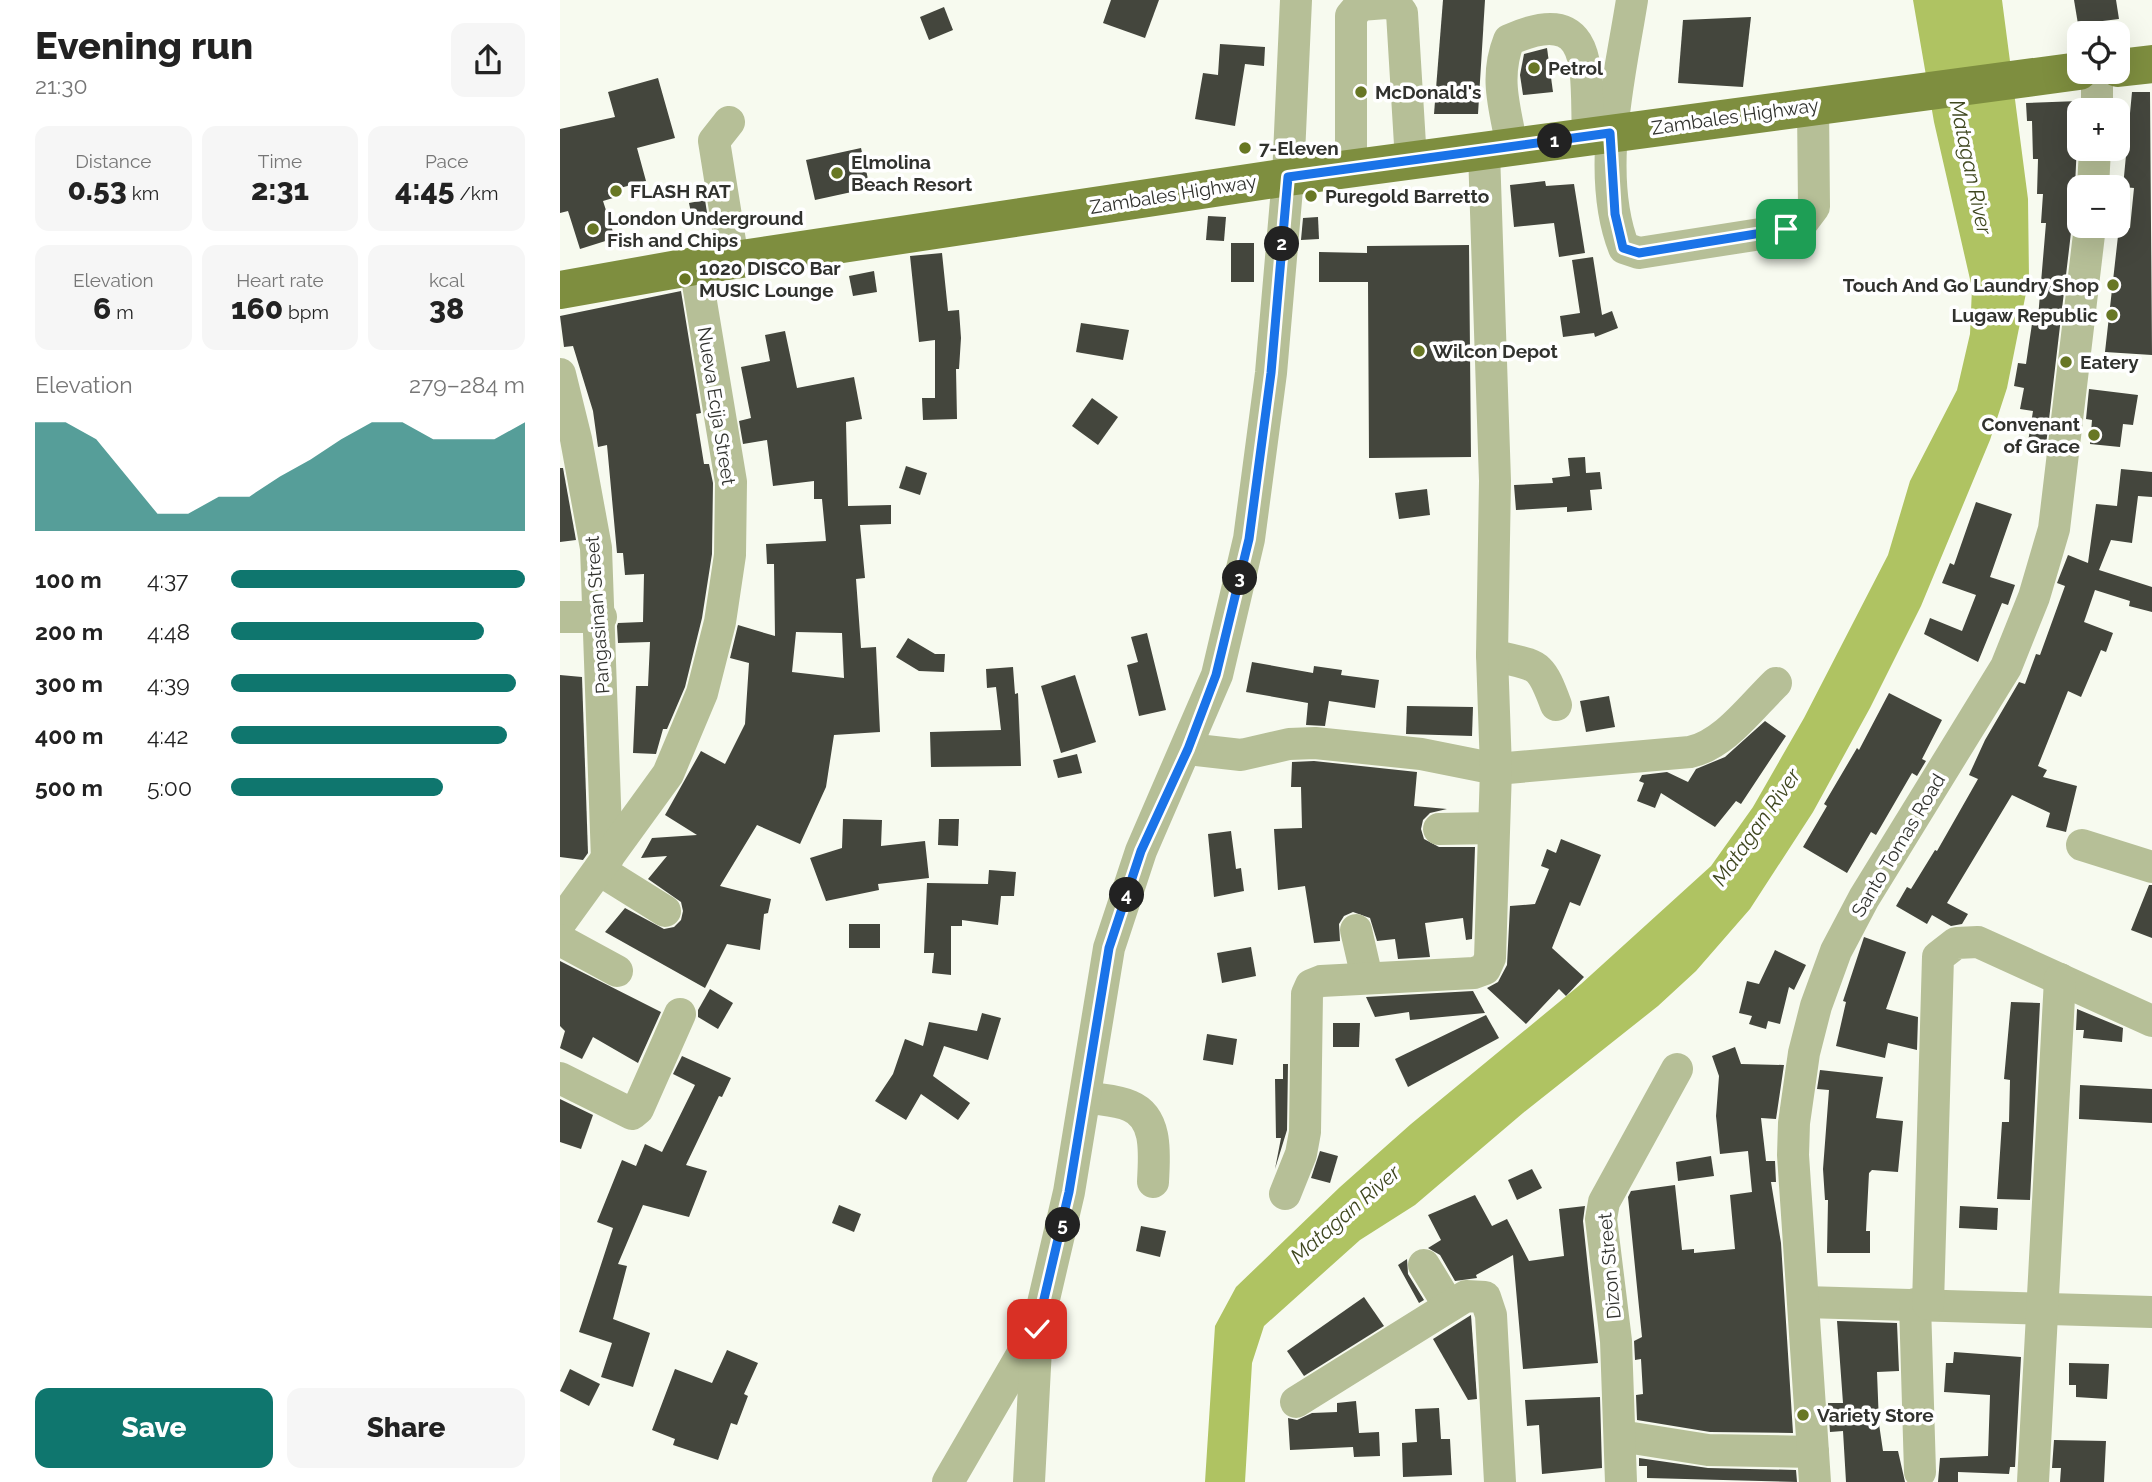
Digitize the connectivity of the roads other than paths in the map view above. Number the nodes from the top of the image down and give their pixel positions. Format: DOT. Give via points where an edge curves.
graph roads {
  1 [pos="1296,0"];
  2 [pos="1632,0"];
  3 [pos="2152,64"];
  4 [pos="2130,67"];
  5 [pos="2067,72"];
  6 [pos="1813,106"];
  7 [pos="729,122"];
  8 [pos="1599,135"];
  9 [pos="1498,149"];
  10 [pos="1411,161"];
  11 [pos="1351,169"];
  12 [pos="1288,177"];
  13 [pos="2089,238"];
  14 [pos="733,260"];
  15 [pos="695,266"];
  16 [pos="560,290"];
  17 [pos="560,374"];
  18 [pos="560,617"];
  19 [pos="601,617"];
  20 [pos="1492,655"];
  21 [pos="1776,684"];
  22 [pos="1556,705"];
  23 [pos="1188,749"];
  24 [pos="1496,769"];
  25 [pos="1494,828"];
  26 [pos="1439,829"];
  27 [pos="2082,845"];
  28 [pos="604,865"];
  29 [pos="2152,867"];
  30 [pos="665,911"];
  31 [pos="560,923"];
  32 [pos="1356,930"];
  33 [pos="560,940"];
  34 [pos="617,971"];
  35 [pos="1367,978"];
  36 [pos="2060,979"];
  37 [pos="680,1014"];
  38 [pos="2152,1021"];
  39 [pos="1677,1069"];
  40 [pos="560,1078"];
  41 [pos="1086,1097"];
  42 [pos="1153,1182"];
  43 [pos="1285,1194"];
  44 [pos="1424,1265"];
  45 [pos="1804,1302"];
  46 [pos="1921,1304"];
  47 [pos="1450,1306"];
  48 [pos="2043,1309"];
  49 [pos="2152,1312"];
  50 [pos="1037,1329"];
  51 [pos="1296,1402"];
  52 [pos="1620,1436"];
  53 [pos="1814,1467"];
  54 [pos="1920,1472"];
  55 [pos="948,1482"];
  56 [pos="1029,1482"];
  57 [pos="1500,1482"];
  58 [pos="1621,1482"];
  59 [pos="2033,1482"];
  1 -- 12 [label="street"];
  2 -- 8 [label="street"];
  3 -- 4 [label="main road"];
  5 -- 6 [label="main road, Zambales Highway"];
  6 -- 8 [label="main road, Zambales Highway"];
  6 -- 8 [label="street" via="1814,207 1802,223 1639,253 1623,248 1618,234"];
  7 -- 14 [label="street" via="714,141"];
  8 -- 9 [label="main road, Zambales Highway"];
  8 -- 9 [label="street" via="1577,37 1551,27 1533,28 1509,40 1500,62 1503,96"];
  9 -- 10 [label="main road, Zambales Highway"];
  9 -- 20 [label="street"];
  10 -- 11 [label="main road, Zambales Highway"];
  10 -- 11 [label="street" via="1402,13 1396,5 1372,3 1360,5 1351,16"];
  11 -- 12 [label="main road, Zambales Highway"];
  12 -- 14 [label="main road, Zambales Highway"];
  12 -- 23 [label="street" via="1271,373 1249,539 1216,675"];
  13 -- 45 [label="street, Santo Tomas Road" via="2054,529 2034,597 2006,667 1864,898 1836,951 1816,1006 1794,1123"];
  14 -- 15 [label="main road, Zambales Highway"];
  15 -- 16 [label="main road, Zambales Highway"];
  15 -- 28 [label="street, Nueva Ecija Street" via="730,482 730,555 720,622 702,693 668,774"];
  17 -- 19 [label="street, Pangasinan Street" via="596,548"];
  18 -- 19 [label="street"];
  19 -- 28 [label="street, Pangasinan Street"];
  20 -- 22 [label="street" via="1536,666"];
  20 -- 24 [label="street"];
  21 -- 24 [label="street" via="1704,749"];
  23 -- 24 [label="street" via="1241,755 1315,743 1421,754"];
  23 -- 41 [label="street" via="1141,851 1109,948"];
  24 -- 25 [label="street"];
  25 -- 26 [label="street"];
  25 -- 35 [label="street" via="1490,958 1485,969"];
  27 -- 29 [label="street"];
  28 -- 30 [label="street"];
  28 -- 31 [label="street, Nueva Ecija Street"];
  32 -- 35 [label="street"];
  33 -- 34 [label="street"];
  35 -- 43 [label="street" via="1321,981 1307,993 1305,1132"];
  36 -- 38 [label="street"];
  36 -- 46 [label="street" via="1978,942 1956,943 1938,957"];
  36 -- 48 [label="street"];
  37 -- 40 [label="street" via="632,1114"];
  39 -- 52 [label="street, Dizon Street" via="1604,1202 1601,1219"];
  41 -- 42 [label="street" via="1132,1106 1148,1123 1154,1143"];
  41 -- 50 [label="street" via="1057,1254"];
  44 -- 47 [label="street"];
  45 -- 46 [label="street"];
  45 -- 53 [label="street, Santo Tomas Road"];
  46 -- 48 [label="street"];
  46 -- 54 [label="street"];
  47 -- 51 [label="street"];
  47 -- 57 [label="street" via="1466,1296 1485,1297 1491,1315"];
  48 -- 49 [label="street"];
  48 -- 59 [label="street"];
  50 -- 55 [label="street"];
  50 -- 56 [label="street"];
  52 -- 53 [label="street"];
  52 -- 58 [label="street, Dizon Street"];
}
